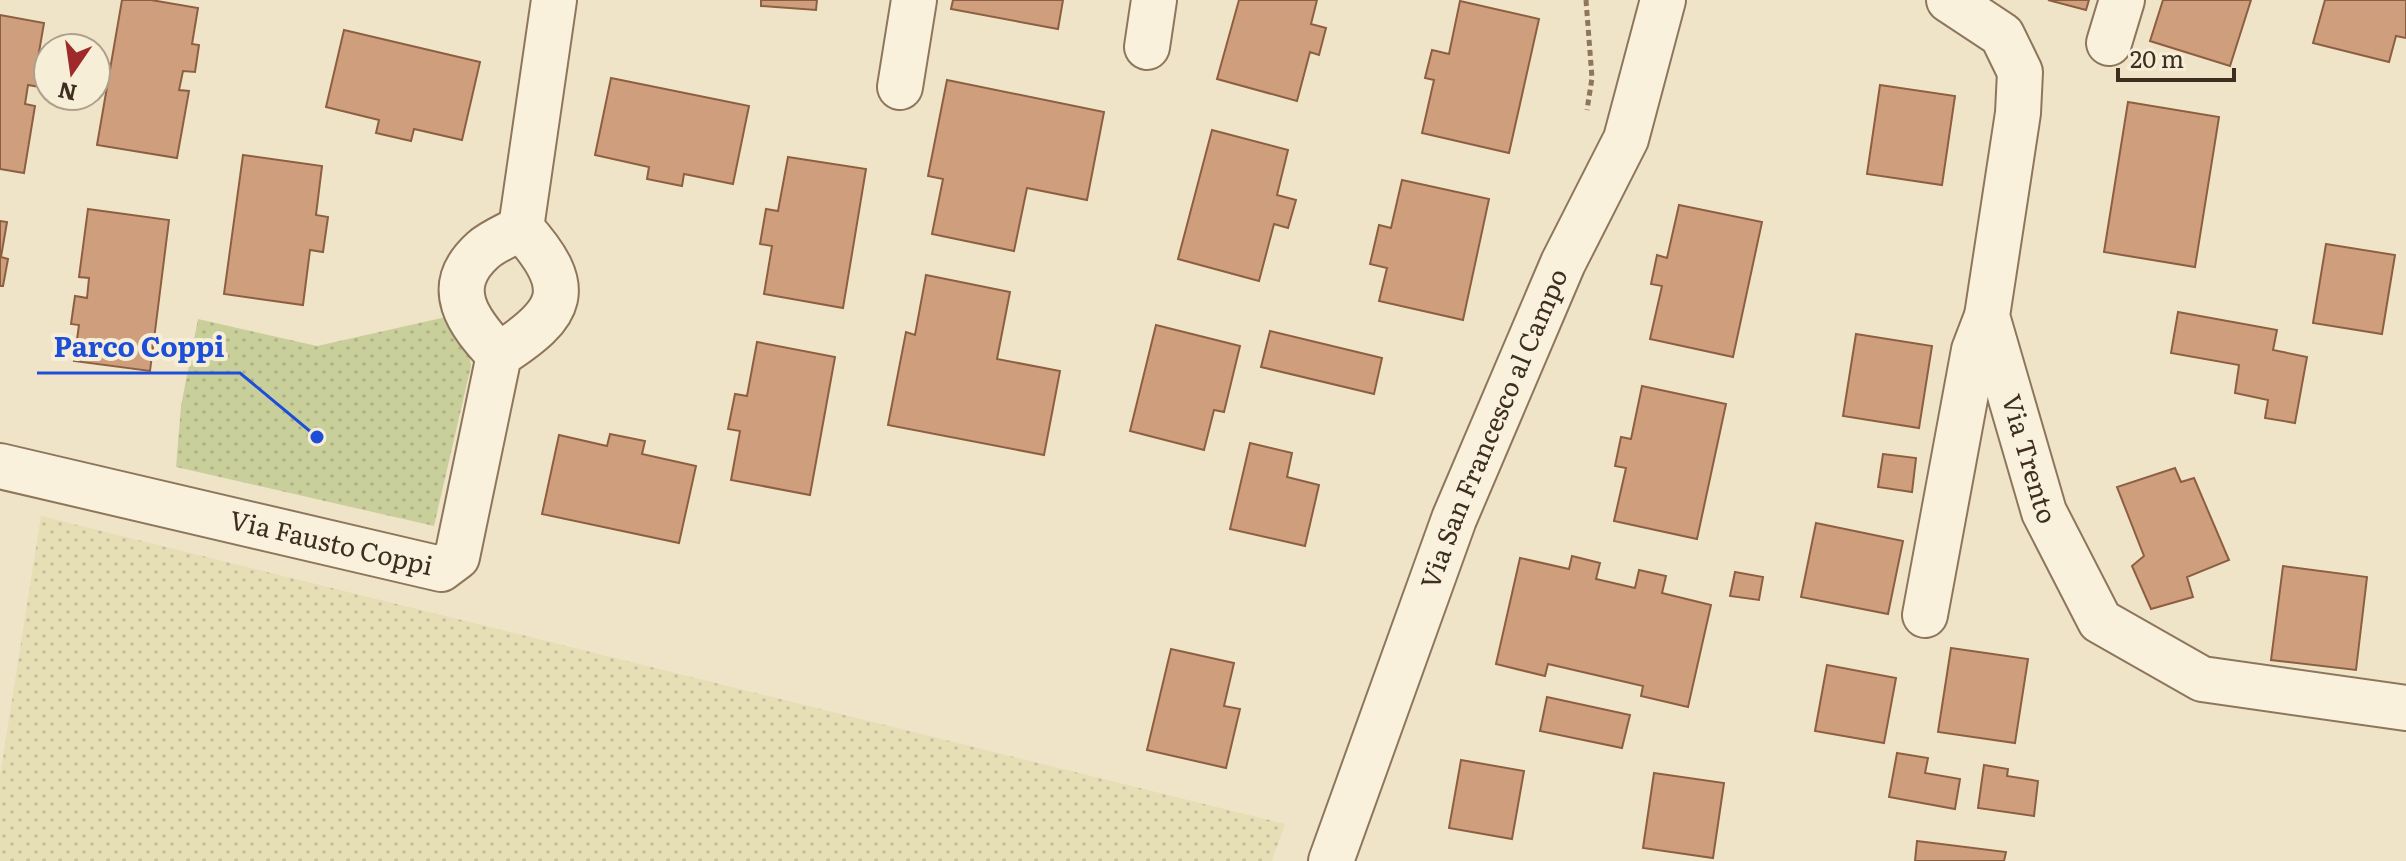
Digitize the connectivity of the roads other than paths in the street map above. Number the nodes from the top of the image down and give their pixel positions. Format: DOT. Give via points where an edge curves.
graph roads {
  1 [pos="554,0"];
  2 [pos="914,0"];
  3 [pos="1154,0"];
  4 [pos="1663,0"];
  5 [pos="1949,0"];
  6 [pos="2122,0"];
  7 [pos="2109,43"];
  8 [pos="1147,47"];
  9 [pos="900,87"];
  10 [pos="521,228"];
  11 [pos="1987,316"];
  12 [pos="499,355"];
  13 [pos="0,466"];
  14 [pos="1925,615"];
  15 [pos="2406,708"];
  16 [pos="1331,861"];
  1 -- 10 [label="street"];
  2 -- 9 [label="street"];
  3 -- 8 [label="street"];
  4 -- 16 [label="street, Via San Francesco al Campo" via="1626,139 1563,263 1454,519"];
  5 -- 11 [label="street, Via Trento" via="2002,35 2020,72"];
  6 -- 7 [label="street"];
  10 -- 12 [label="street" via="544,253 557,280 551,313"];
  10 -- 12 [label="street" via="484,248 465,271 462,305 476,331"];
  11 -- 14 [label="street" via="1974,350"];
  11 -- 15 [label="street, Via Trento" via="2044,512 2100,621 2202,679"];
  12 -- 13 [label="street, Via Fausto Coppi" via="457,557 441,569"];
}
